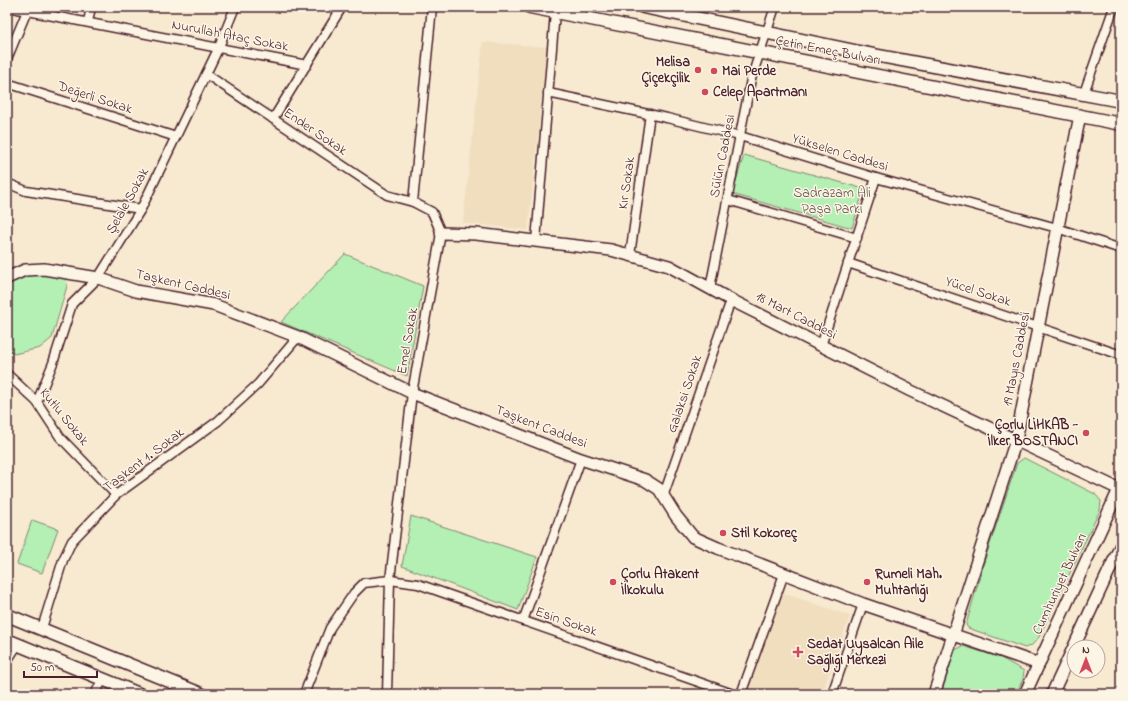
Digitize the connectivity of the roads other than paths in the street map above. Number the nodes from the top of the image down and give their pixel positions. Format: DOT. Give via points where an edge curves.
graph roads {
  1 [pos="7,7"];
  2 [pos="91,7"];
  3 [pos="235,7"];
  4 [pos="342,7"];
  5 [pos="432,7"];
  6 [pos="530,7"];
  7 [pos="643,7"];
  8 [pos="775,7"];
  9 [pos="1114,7"];
  10 [pos="27,11"];
  11 [pos="555,12"];
  12 [pos="88,22"];
  13 [pos="766,32"];
  14 [pos="219,47"];
  15 [pos="759,53"];
  16 [pos="7,59"];
  17 [pos="307,65"];
  18 [pos="206,74"];
  19 [pos="7,82"];
  20 [pos="548,93"];
  21 [pos="1084,93"];
  22 [pos="1121,101"];
  23 [pos="650,114"];
  24 [pos="1080,115"];
  25 [pos="273,119"];
  26 [pos="1121,124"];
  27 [pos="740,136"];
  28 [pos="176,137"];
  29 [pos="876,178"];
  30 [pos="7,183"];
  31 [pos="728,200"];
  32 [pos="413,202"];
  33 [pos="141,209"];
  34 [pos="1057,228"];
  35 [pos="441,233"];
  36 [pos="856,238"];
  37 [pos="536,241"];
  38 [pos="1121,249"];
  39 [pos="630,255"];
  40 [pos="848,263"];
  41 [pos="7,278"];
  42 [pos="98,278"];
  43 [pos="710,288"];
  44 [pos="730,300"];
  45 [pos="1039,326"];
  46 [pos="298,337"];
  47 [pos="821,346"];
  48 [pos="1121,355"];
  49 [pos="7,374"];
  50 [pos="412,392"];
  51 [pos="37,402"];
  52 [pos="1016,440"];
  53 [pos="581,459"];
  54 [pos="1120,487"];
  55 [pos="116,495"];
  56 [pos="663,497"];
  57 [pos="1121,545"];
  58 [pos="784,574"];
  59 [pos="390,580"];
  60 [pos="863,604"];
  61 [pos="7,614"];
  62 [pos="523,621"];
  63 [pos="42,628"];
  64 [pos="953,634"];
  65 [pos="12,642"];
  66 [pos="7,662"];
  67 [pos="1040,664"];
  68 [pos="103,679"];
  69 [pos="95,694"];
  70 [pos="139,694"];
  71 [pos="201,694"];
  72 [pos="304,694"];
  73 [pos="387,694"];
  74 [pos="733,694"];
  75 [pos="741,694"];
  76 [pos="832,694"];
  77 [pos="934,694"];
  78 [pos="1025,694"];
  79 [pos="1052,694"];
  1 -- 10 [label="street, Nurullah Ataç Sokak"];
  2 -- 12 [label="street"];
  3 -- 14 [label="street, Şelale Sokak"];
  4 -- 17 [label="street"];
  5 -- 32 [label="street"];
  6 -- 11 [label="main road, Çetin Emeç Bulvarı"];
  7 -- 13 [label="main road, Çetin Emeç Bulvarı"];
  8 -- 13 [label="street, Sülün Caddesi"];
  9 -- 21 [label="street"];
  10 -- 12 [label="street, Nurullah Ataç Sokak"];
  10 -- 16 [label="street"];
  11 -- 15 [label="main road, Çetin Emeç Bulvarı"];
  11 -- 20 [label="street"];
  12 -- 14 [label="street, Nurullah Ataç Sokak"];
  13 -- 15 [label="street, Sülün Caddesi"];
  13 -- 21 [label="main road, Çetin Emeç Bulvarı" via="874,55"];
  14 -- 17 [label="street, Nurullah Ataç Sokak"];
  14 -- 18 [label="street, Şelale Sokak"];
  15 -- 24 [label="main road, Çetin Emeç Bulvarı"];
  15 -- 27 [label="street, Sülün Caddesi" via="751,78"];
  17 -- 25 [label="street"];
  18 -- 25 [label="street, Ender Sokak"];
  18 -- 28 [label="street, Şelale Sokak"];
  19 -- 28 [label="street, Değerli Sokak"];
  20 -- 23 [label="street, Yükselen Caddesi"];
  20 -- 37 [label="street"];
  21 -- 22 [label="main road, Çetin Emeç Bulvarı"];
  23 -- 27 [label="street, Yükselen Caddesi"];
  23 -- 39 [label="street, Kır Sokak"];
  24 -- 26 [label="main road, Çetin Emeç Bulvarı"];
  24 -- 34 [label="street, 19 Mayıs Caddesi"];
  25 -- 32 [label="street, Ender Sokak" via="387,195"];
  27 -- 29 [label="street, Yükselen Caddesi"];
  27 -- 31 [label="street, Sülün Caddesi"];
  28 -- 33 [label="street, Şelale Sokak"];
  29 -- 34 [label="street, Yükselen Caddesi"];
  29 -- 36 [label="street"];
  30 -- 33 [label="street" via="26,191"];
  31 -- 36 [label="street"];
  31 -- 43 [label="street, Sülün Caddesi"];
  32 -- 35 [label="street" via="432,212"];
  33 -- 42 [label="street, Şelale Sokak"];
  34 -- 38 [label="street, Yükselen Caddesi"];
  34 -- 45 [label="street, 19 Mayıs Caddesi"];
  35 -- 37 [label="street, 18 Mart Caddesi"];
  35 -- 50 [label="street, Emel Sokak"];
  36 -- 40 [label="street"];
  37 -- 39 [label="street, 18 Mart Caddesi" via="611,250"];
  39 -- 43 [label="street, 18 Mart Caddesi" via="669,266"];
  40 -- 45 [label="street, Yücel Sokak"];
  40 -- 47 [label="street"];
  41 -- 42 [label="street, Taşkent Caddesi" via="25,270 44,269"];
  42 -- 46 [label="street, Taşkent Caddesi" via="136,291 214,305"];
  42 -- 51 [label="street, Şelale Sokak" via="72,304"];
  43 -- 44 [label="street, 18 Mart Caddesi"];
  44 -- 47 [label="street, 18 Mart Caddesi"];
  44 -- 56 [label="street, Galaksi Sokak"];
  45 -- 48 [label="street, Yücel Sokak"];
  45 -- 52 [label="street, 19 Mayıs Caddesi"];
  46 -- 50 [label="street, Taşkent Caddesi"];
  46 -- 55 [label="street, Taşkent 1. Sokak" via="258,384 218,421"];
  47 -- 52 [label="street, 18 Mart Caddesi"];
  49 -- 51 [label="street, Kutlu Sokak"];
  50 -- 53 [label="street, Taşkent Caddesi"];
  50 -- 59 [label="street, Emel Sokak"];
  51 -- 55 [label="street, Kutlu Sokak" via="60,437"];
  52 -- 54 [label="street, 18 Mart Caddesi"];
  52 -- 64 [label="street, 19 Mayıs Caddesi"];
  53 -- 56 [label="street, Taşkent Caddesi" via="646,480 659,489"];
  53 -- 62 [label="street"];
  54 -- 67 [label="street, Cumhuriyet Bulvarı"];
  55 -- 63 [label="street, Taşkent 1. Sokak" via="72,541 63,560"];
  56 -- 58 [label="street, Taşkent Caddesi" via="693,537"];
  57 -- 79 [label="street"];
  58 -- 60 [label="street, Taşkent Caddesi"];
  58 -- 75 [label="street"];
  59 -- 62 [label="street, Esin Sokak" via="418,584"];
  59 -- 72 [label="street, Esin Sokak" via="364,583 354,593 330,628"];
  59 -- 73 [label="street, Emel Sokak"];
  60 -- 64 [label="street, Taşkent Caddesi"];
  60 -- 76 [label="street"];
  61 -- 63 [label="main road"];
  62 -- 74 [label="street, Esin Sokak"];
  63 -- 71 [label="main road"];
  64 -- 67 [label="street, Taşkent Caddesi"];
  64 -- 77 [label="street, 19 Mayıs Caddesi"];
  65 -- 66 [label="street"];
  65 -- 68 [label="main road"];
  67 -- 78 [label="street, Cumhuriyet Bulvarı"];
  68 -- 69 [label="street"];
  68 -- 70 [label="main road"];
}
